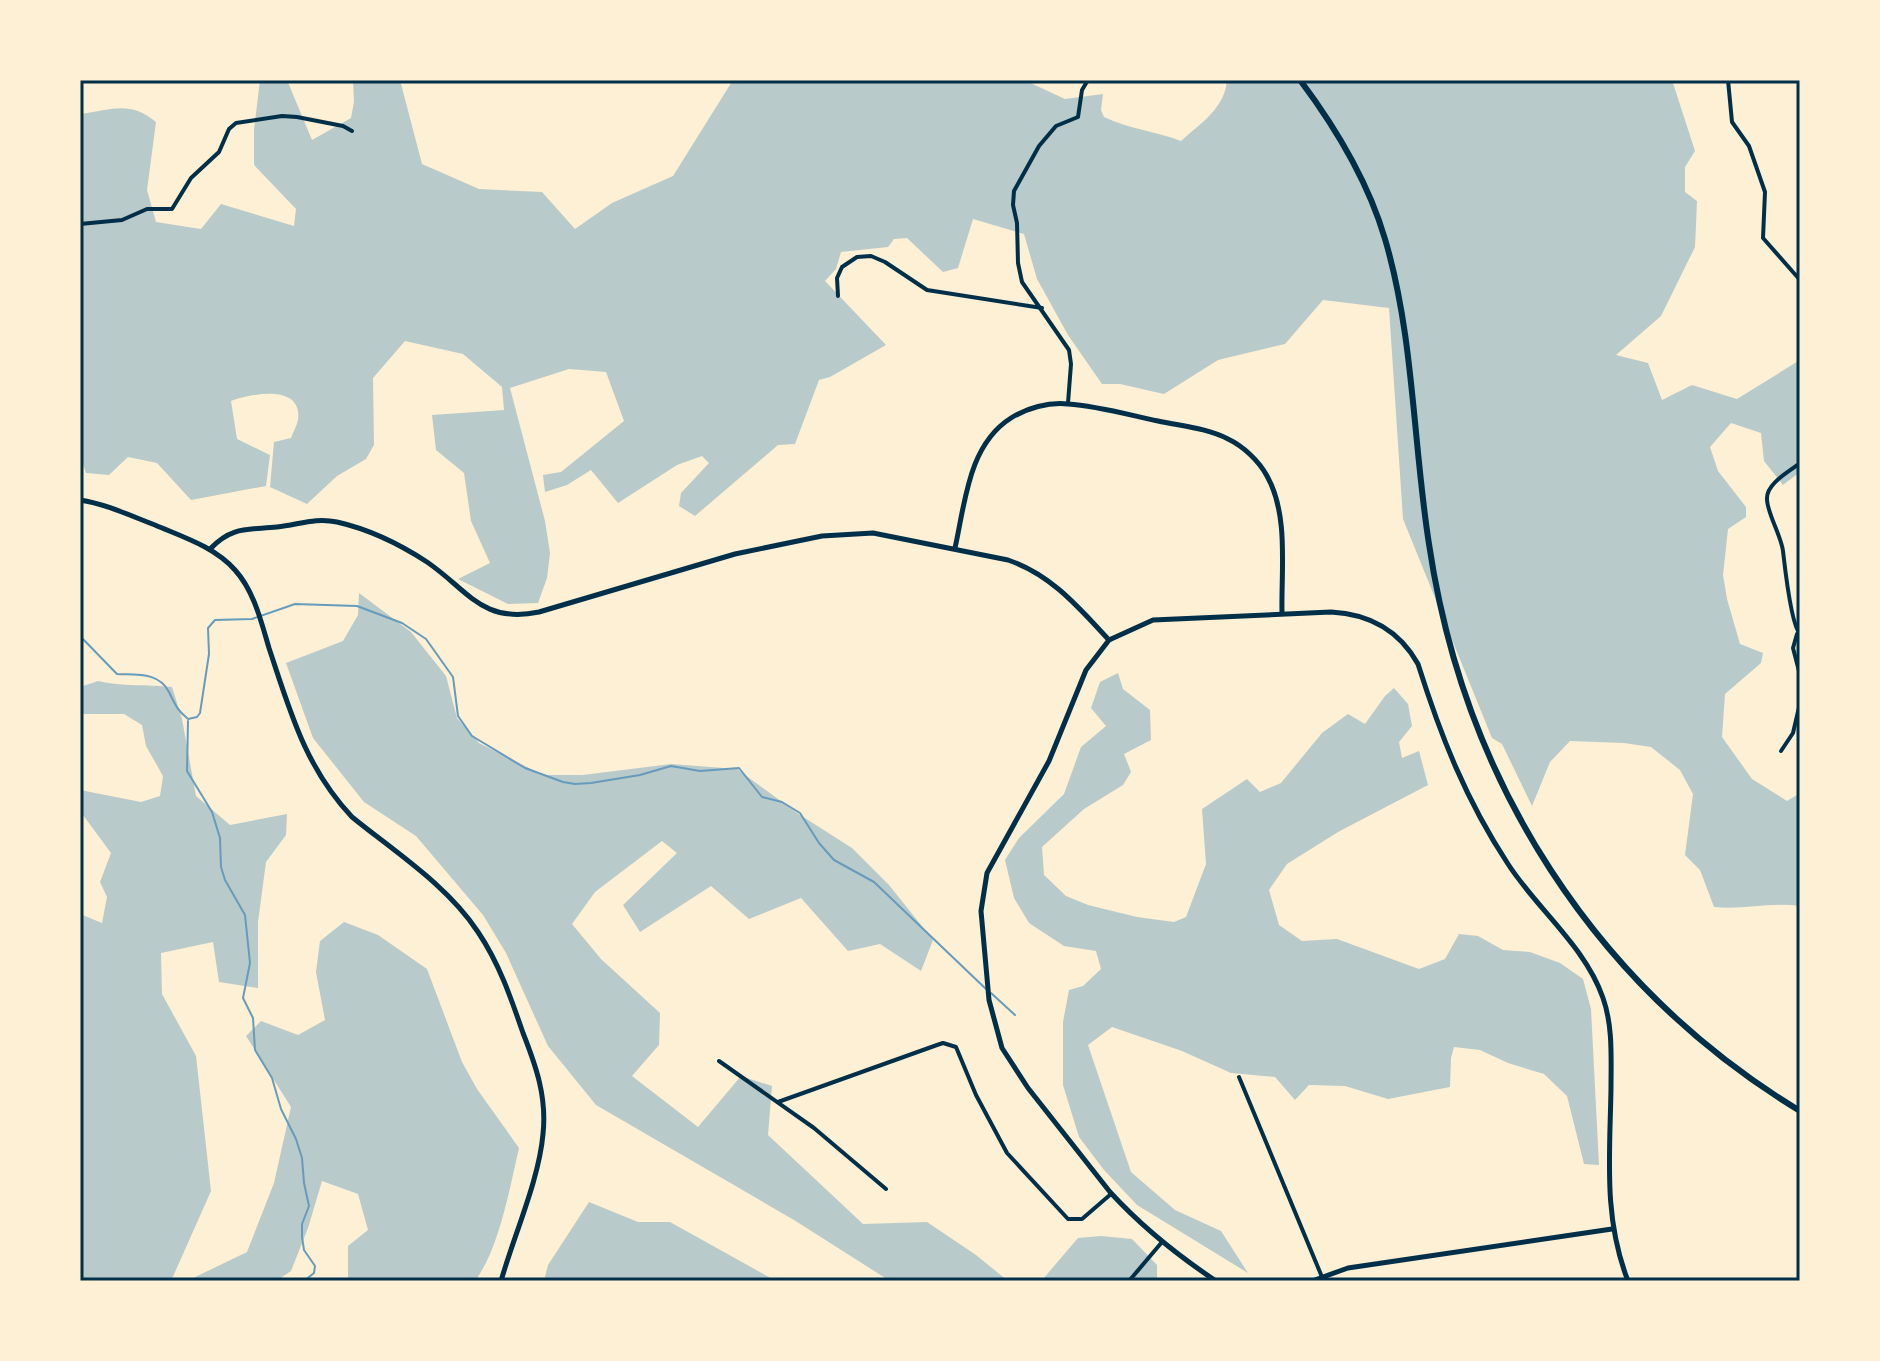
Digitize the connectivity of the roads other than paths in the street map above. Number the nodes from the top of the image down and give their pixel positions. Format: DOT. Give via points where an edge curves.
graph roads {
  1 [pos="1088,80"];
  2 [pos="1300,80"];
  3 [pos="1728,80"];
  4 [pos="352,131"];
  5 [pos="80,224"];
  6 [pos="1800,280"];
  7 [pos="838,296"];
  8 [pos="1042,308"];
  9 [pos="1068,403"];
  10 [pos="1800,463"];
  11 [pos="80,500"];
  12 [pos="955,548"];
  13 [pos="210,549"];
  14 [pos="1282,613"];
  15 [pos="1799,634"];
  16 [pos="1109,640"];
  17 [pos="1800,675"];
  18 [pos="1800,703"];
  19 [pos="1781,751"];
  20 [pos="719,1061"];
  21 [pos="1239,1077"];
  22 [pos="778,1102"];
  23 [pos="1800,1111"];
  24 [pos="886,1189"];
  25 [pos="1111,1194"];
  26 [pos="1612,1229"];
  27 [pos="1162,1242"];
  28 [pos="1322,1277"];
  29 [pos="501,1281"];
  30 [pos="1129,1281"];
  31 [pos="1216,1281"];
  32 [pos="1312,1281"];
  33 [pos="1628,1281"];
  1 -- 8 [label="street" via="1078,117 1056,126 1014,191 1022,282"];
  2 -- 23 [label="main road" via="1353,161 1384,237 1405,340 1438,603 1467,705 1504,791 1550,870 1616,957 1696,1036"];
  3 -- 6 [label="street" via="1732,122 1749,146 1765,192 1763,238"];
  4 -- 5 [label="street" via="297,117 236,123 172,209 147,209 122,220"];
  7 -- 8 [label="street" via="842,267 857,257 871,256 927,290"];
  8 -- 9 [label="street" via="1069,350"];
  9 -- 12 [label="street" via="1038,406 1009,419 988,439 975,463"];
  9 -- 14 [label="street" via="1212,432 1256,460 1278,503"];
  10 -- 15 [label="street" via="1767,494 1781,537 1784,577"];
  11 -- 13 [label="street"];
  12 -- 13 [label="street" via="873,533 822,536 735,554 515,616 472,600 411,553 334,521 235,530"];
  12 -- 16 [label="street" via="1026,566 1068,596"];
  13 -- 29 [label="street" via="236,570 251,594 298,734 338,802 456,904 502,975 542,1086 544,1111 538,1162"];
  14 -- 16 [label="street" via="1153,620"];
  14 -- 26 [label="street" via="1351,613 1387,627 1410,650 1471,802 1508,865 1595,978 1609,1022 1611,1051"];
  15 -- 17 [label="street" via="1793,648"];
  16 -- 25 [label="street" via="1086,670 1049,761 992,862 981,911 989,1000 1002,1048"];
  18 -- 19 [label="street" via="1793,733"];
  20 -- 22 [label="street"];
  21 -- 28 [label="street"];
  22 -- 24 [label="street"];
  22 -- 25 [label="street" via="948,1044 956,1047 1007,1153 1068,1219 1082,1219"];
  25 -- 27 [label="street"];
  26 -- 28 [label="street" via="1359,1266"];
  26 -- 33 [label="street"];
  27 -- 30 [label="street"];
  27 -- 31 [label="street"];
  28 -- 32 [label="street"];
}
